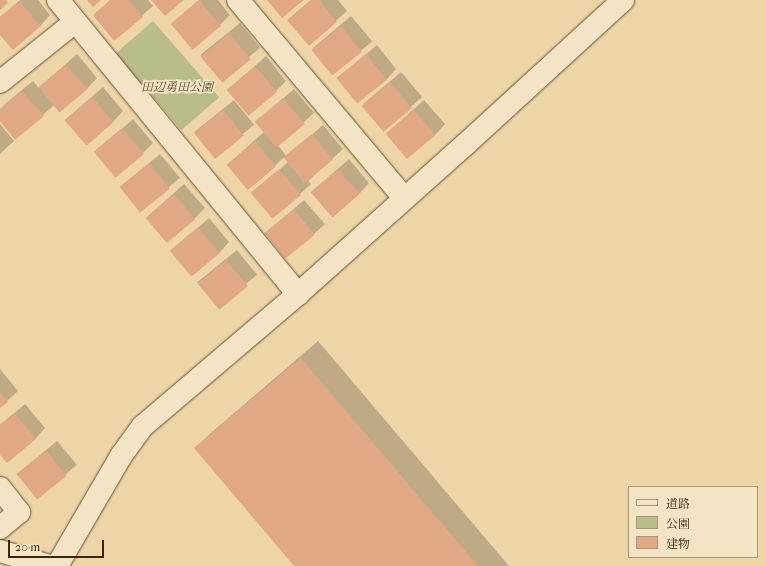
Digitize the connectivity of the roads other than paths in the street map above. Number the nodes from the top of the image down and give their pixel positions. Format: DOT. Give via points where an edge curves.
graph roads {
  1 [pos="58,0"];
  2 [pos="238,0"];
  3 [pos="623,0"];
  4 [pos="75,22"];
  5 [pos="0,82"];
  6 [pos="404,198"];
  7 [pos="298,294"];
  8 [pos="0,488"];
  9 [pos="0,528"];
  10 [pos="0,551"];
  11 [pos="50,566"];
  12 [pos="56,566"];
  1 -- 4 [label="street"];
  2 -- 6 [label="street"];
  3 -- 6 [label="street"];
  4 -- 5 [label="street"];
  4 -- 7 [label="street"];
  6 -- 7 [label="street"];
  7 -- 12 [label="street" via="144,426 121,456"];
  8 -- 9 [label="street" via="19,512"];
  10 -- 11 [label="street"];
}
